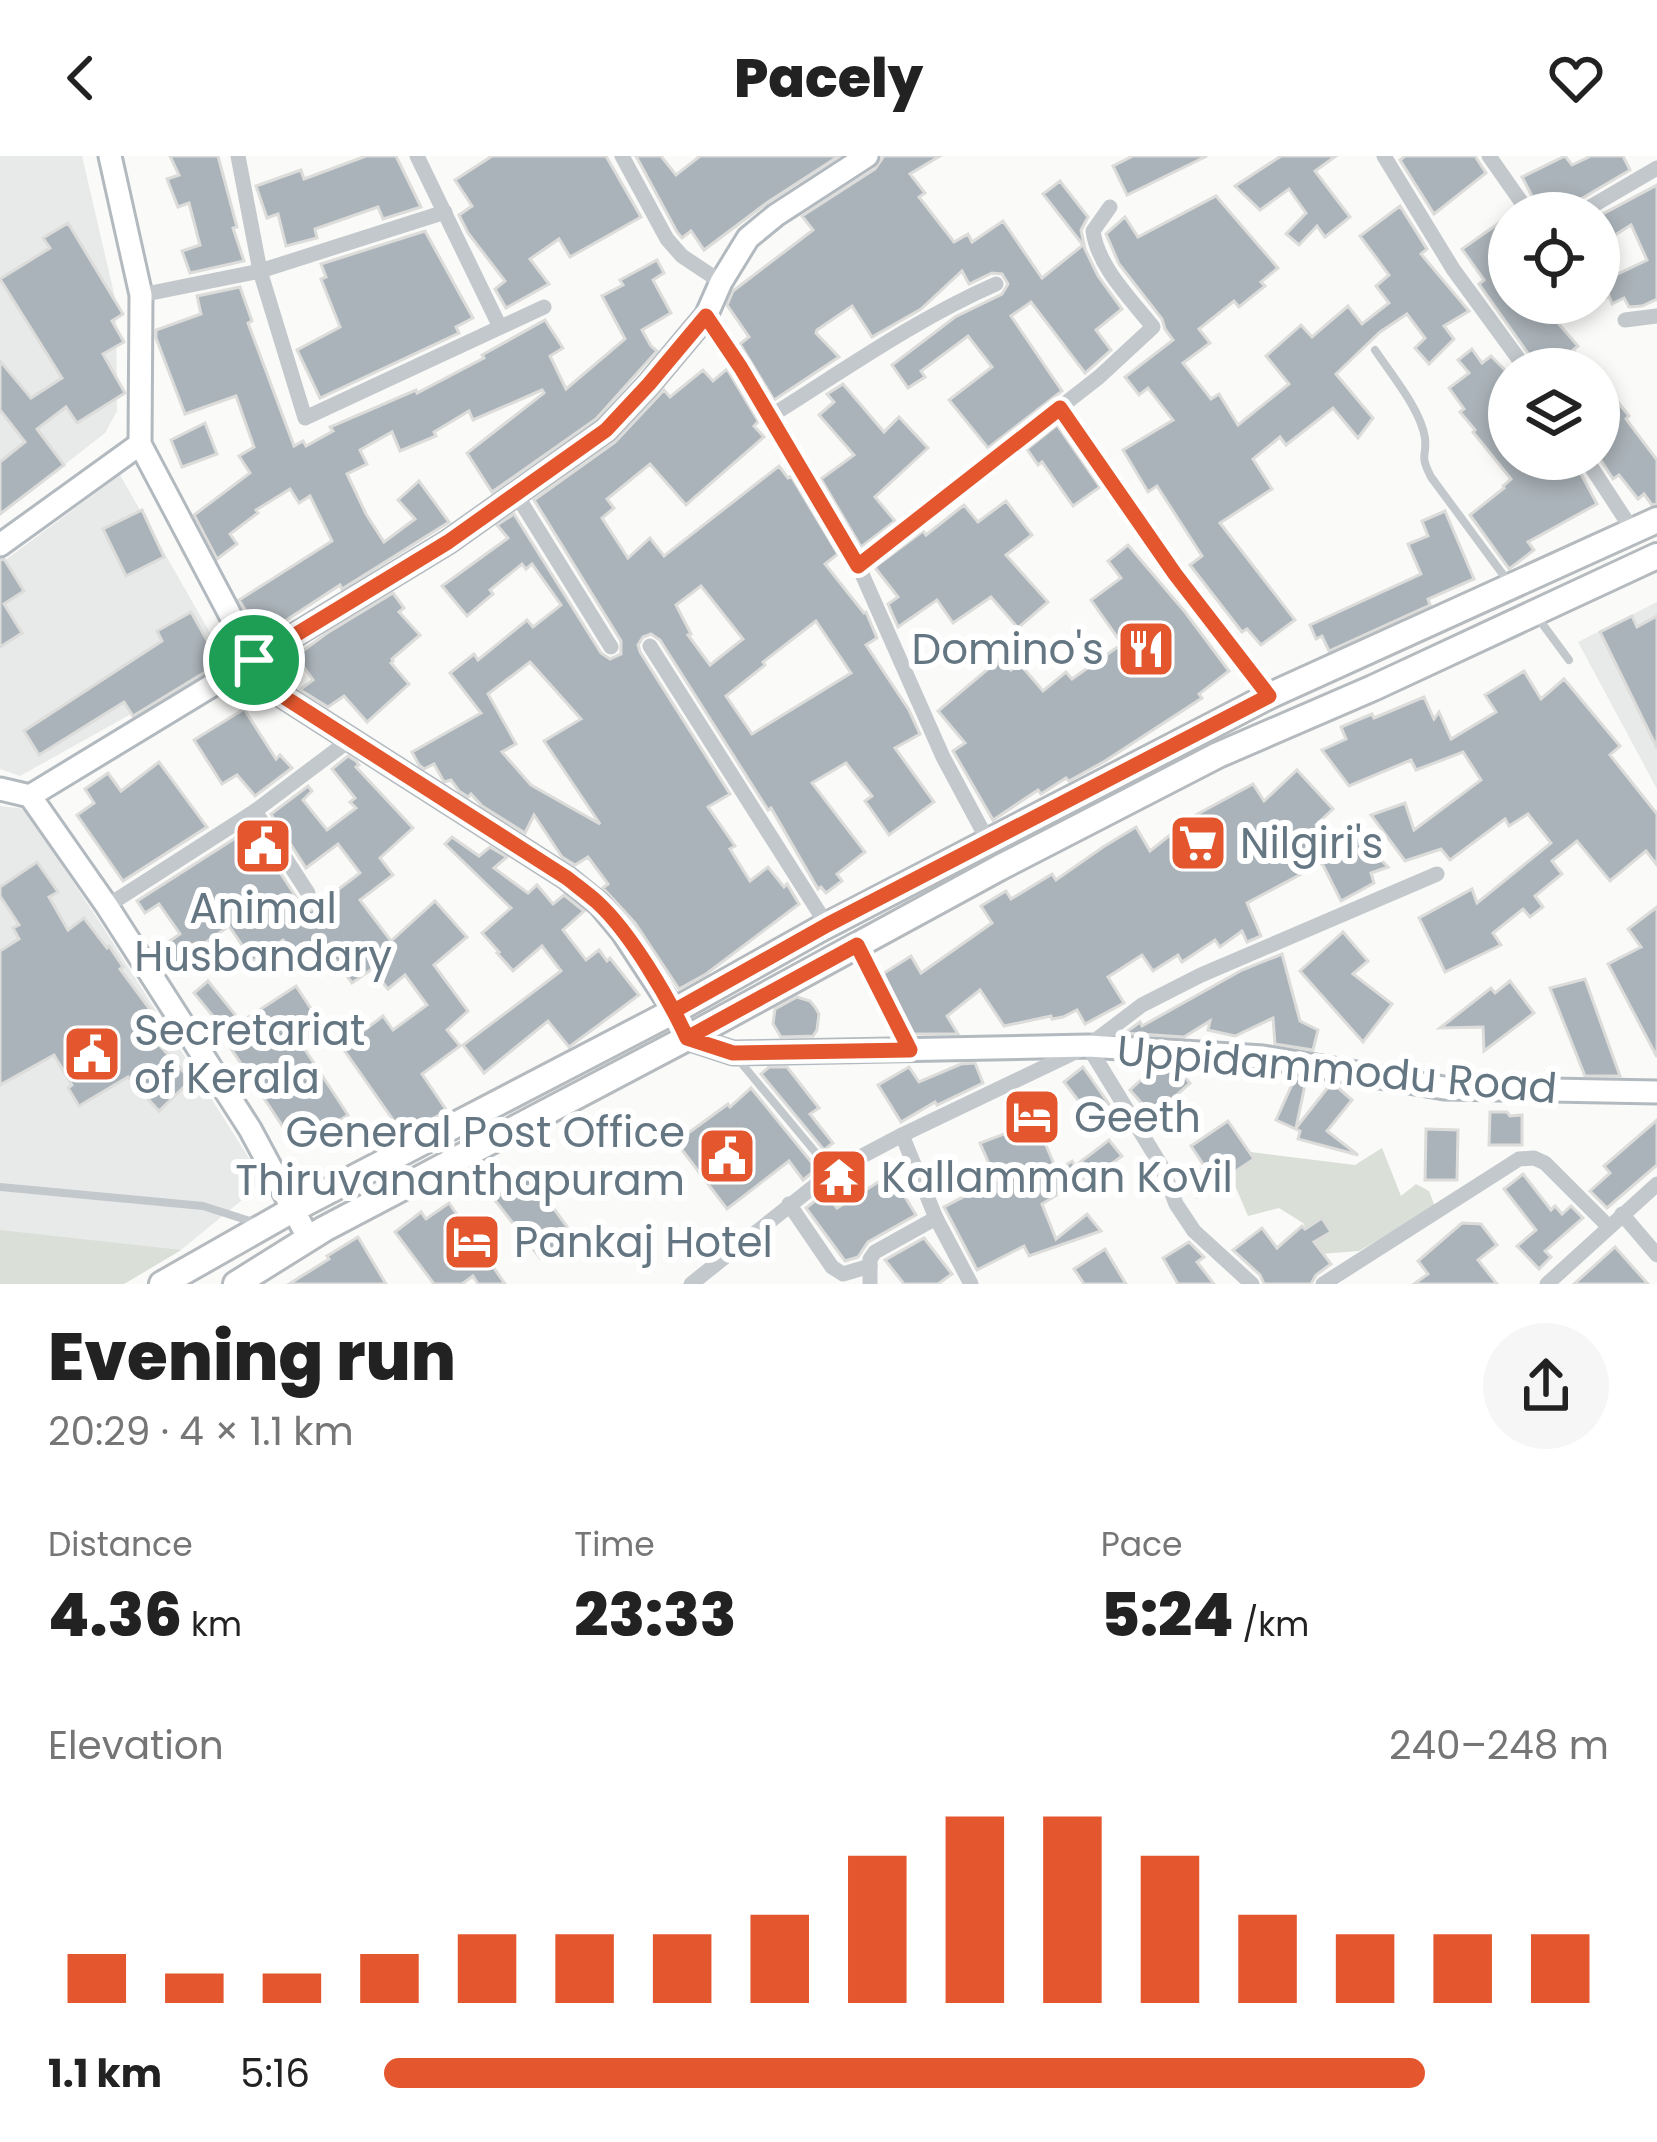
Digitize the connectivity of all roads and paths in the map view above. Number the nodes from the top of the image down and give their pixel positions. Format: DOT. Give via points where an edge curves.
graph roads {
  1 [pos="110,156"];
  2 [pos="238,156"];
  3 [pos="417,156"];
  4 [pos="622,156"];
  5 [pos="1384,156"];
  6 [pos="1490,156"];
  7 [pos="863,157"];
  8 [pos="1657,168"];
  9 [pos="1514,192"];
  10 [pos="1616,192"];
  11 [pos="1110,207"];
  12 [pos="446,212"];
  13 [pos="260,271"];
  14 [pos="721,282"];
  15 [pos="997,284"];
  16 [pos="141,295"];
  17 [pos="544,307"];
  18 [pos="706,316"];
  19 [pos="1657,316"];
  20 [pos="1624,320"];
  21 [pos="500,327"];
  22 [pos="1511,348"];
  23 [pos="1376,350"];
  24 [pos="1060,408"];
  25 [pos="769,417"];
  26 [pos="140,444"];
  27 [pos="1600,480"];
  28 [pos="516,494"];
  29 [pos="1657,520"];
  30 [pos="1633,531"];
  31 [pos="0,545"];
  32 [pos="1657,556"];
  33 [pos="858,566"];
  34 [pos="1511,585"];
  35 [pos="1534,613"];
  36 [pos="650,646"];
  37 [pos="611,647"];
  38 [pos="254,660"];
  39 [pos="1569,660"];
  40 [pos="1269,696"];
  41 [pos="350,740"];
  42 [pos="0,789"];
  43 [pos="30,796"];
  44 [pos="255,811"];
  45 [pos="988,842"];
  46 [pos="1437,874"];
  47 [pos="308,893"];
  48 [pos="107,907"];
  49 [pos="827,925"];
  50 [pos="857,945"];
  51 [pos="674,1011"];
  52 [pos="687,1038"];
  53 [pos="1088,1046"];
  54 [pos="910,1050"];
  55 [pos="733,1053"];
  56 [pos="1657,1092"];
  57 [pos="902,1135"];
  58 [pos="832,1172"];
  59 [pos="1657,1184"];
  60 [pos="0,1187"];
  61 [pos="789,1204"];
  62 [pos="294,1209"];
  63 [pos="936,1218"];
  64 [pos="1615,1220"];
  65 [pos="265,1225"];
  66 [pos="309,1239"];
  67 [pos="1657,1255"];
  68 [pos="870,1266"];
  69 [pos="161,1284"];
  70 [pos="236,1284"];
  71 [pos="692,1284"];
  72 [pos="870,1284"];
  73 [pos="971,1284"];
  74 [pos="1252,1284"];
  75 [pos="1323,1284"];
  76 [pos="1547,1284"];
  1 -- 16 [label="street"];
  2 -- 13 [label="street"];
  3 -- 12 [label="street"];
  4 -- 14 [label="street" via="667,239"];
  5 -- 22 [label="street"];
  6 -- 9 [label="street"];
  7 -- 14 [label="street" via="748,238"];
  8 -- 10 [label="street"];
  11 -- 24 [label="street" via="1094,243 1153,327"];
  12 -- 13 [label="street"];
  12 -- 21 [label="street"];
  13 -- 16 [label="street"];
  13 -- 21 [label="street" via="304,418"];
  14 -- 18 [label="street"];
  15 -- 25 [label="street"];
  16 -- 26 [label="street"];
  17 -- 21 [label="street"];
  18 -- 25 [label="street"];
  18 -- 28 [label="street" via="606,430"];
  19 -- 20 [label="street"];
  23 -- 34 [label="lane" via="1413,408 1431,477"];
  24 -- 33 [label="street"];
  24 -- 40 [label="street"];
  25 -- 33 [label="street"];
  26 -- 31 [label="street"];
  26 -- 38 [label="street"];
  27 -- 30 [label="street"];
  28 -- 37 [label="street"];
  28 -- 38 [label="street"];
  29 -- 30 [label="main road"];
  30 -- 34 [label="main road"];
  32 -- 35 [label="main road"];
  33 -- 45 [label="street"];
  34 -- 40 [label="main road"];
  35 -- 39 [label="lane"];
  35 -- 50 [label="main road" via="1217,754"];
  36 -- 49 [label="street"];
  38 -- 41 [label="street" via="281,695"];
  38 -- 43 [label="street"];
  40 -- 45 [label="main road"];
  41 -- 44 [label="street"];
  41 -- 51 [label="street" via="599,904"];
  42 -- 43 [label="street"];
  43 -- 48 [label="street"];
  44 -- 47 [label="street"];
  44 -- 48 [label="street"];
  45 -- 49 [label="main road"];
  46 -- 53 [label="street" via="1142,1005"];
  48 -- 62 [label="street"];
  49 -- 51 [label="main road"];
  50 -- 52 [label="main road"];
  50 -- 54 [label="lane"];
  51 -- 52 [label="street"];
  51 -- 62 [label="main road"];
  52 -- 55 [label="street, Uppidammodu Road"];
  52 -- 66 [label="main road"];
  53 -- 54 [label="street, Uppidammodu Road"];
  53 -- 56 [label="street, Uppidammodu Road" via="1263,1057 1444,1088"];
  53 -- 57 [label="street"];
  53 -- 74 [label="street" via="1176,1204"];
  54 -- 55 [label="street, Uppidammodu Road"];
  55 -- 58 [label="lane"];
  57 -- 58 [label="street"];
  57 -- 63 [label="street"];
  58 -- 61 [label="street"];
  59 -- 64 [label="street"];
  60 -- 65 [label="lane" via="203,1206"];
  61 -- 68 [label="street" via="832,1267 843,1274"];
  61 -- 71 [label="street"];
  62 -- 65 [label="main road"];
  62 -- 66 [label="street"];
  63 -- 68 [label="street" via="875,1252"];
  63 -- 73 [label="street"];
  64 -- 67 [label="street"];
  64 -- 75 [label="street" via="1545,1163 1519,1159"];
  64 -- 76 [label="street"];
  65 -- 69 [label="main road"];
  66 -- 70 [label="main road"];
  68 -- 72 [label="street"];
}
